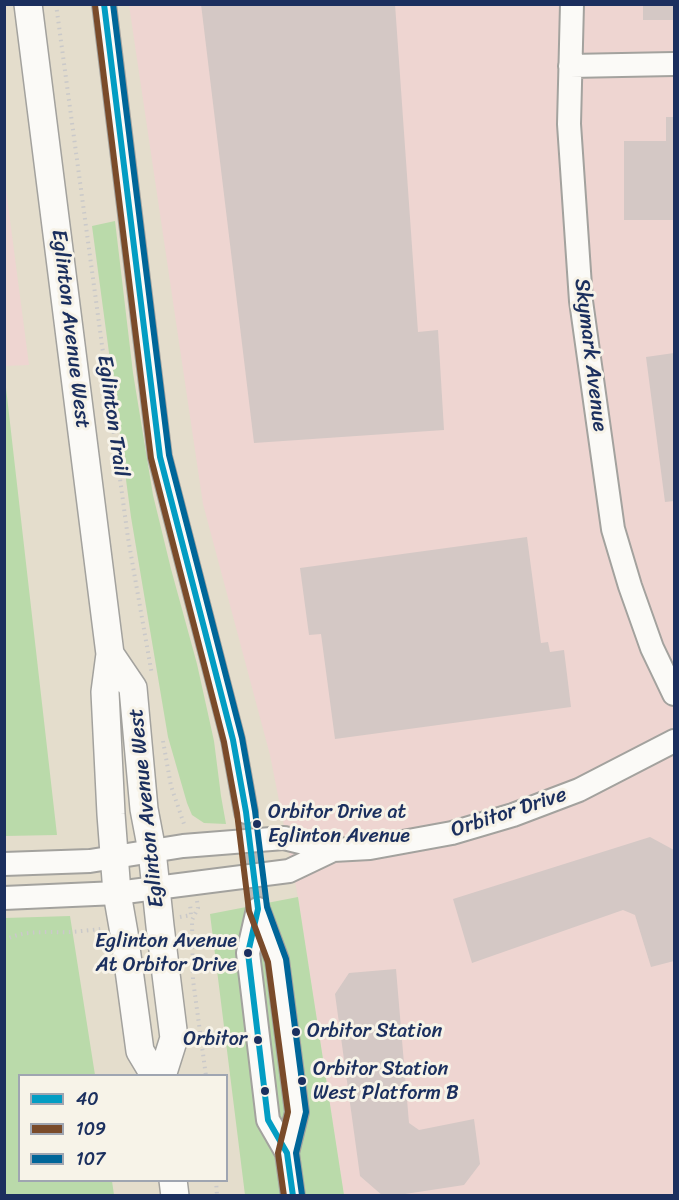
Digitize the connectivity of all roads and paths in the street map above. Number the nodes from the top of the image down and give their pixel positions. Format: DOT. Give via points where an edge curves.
graph roads {
  1 [pos="28,4"];
  2 [pos="56,4"];
  3 [pos="104,4"];
  4 [pos="572,4"];
  5 [pos="675,64"];
  6 [pos="570,66"];
  7 [pos="110,654"];
  8 [pos="153,680"];
  9 [pos="675,694"];
  10 [pos="162,738"];
  11 [pos="675,741"];
  12 [pos="246,812"];
  13 [pos="184,825"];
  14 [pos="333,850"];
  15 [pos="133,854"];
  16 [pos="4,864"];
  17 [pos="137,891"];
  18 [pos="4,898"];
  19 [pos="198,908"];
  20 [pos="101,929"];
  21 [pos="4,940"];
  22 [pos="154,1074"];
  23 [pos="163,1074"];
  24 [pos="206,1074"];
  25 [pos="287,1153"];
  26 [pos="293,1196"];
  1 -- 7 [label="main road, Eglinton Avenue West"];
  2 -- 8 [label="path, Eglinton Trail" via="128,538"];
  3 -- 12 [label="street" via="160,457 233,740"];
  4 -- 6 [label="street, Skymark Avenue"];
  5 -- 6 [label="street"];
  6 -- 9 [label="street, Skymark Avenue" via="569,124 581,301 614,530 652,648"];
  7 -- 15 [label="main road, Eglinton Avenue West" via="105,692"];
  7 -- 15 [label="main road, Eglinton Avenue West" via="133,688 144,809"];
  10 -- 13 [label="path" via="171,786"];
  11 -- 14 [label="street, Orbitor Drive" via="579,790 513,816 452,834"];
  14 -- 15 [label="street, Orbitor Drive" via="284,838"];
  14 -- 17 [label="street, Orbitor Drive" via="289,871"];
  15 -- 16 [label="street, Orbitor Drive" via="90,861"];
  15 -- 17 [label="main road, Eglinton Avenue West"];
  15 -- 17 [label="main road, Eglinton Avenue West"];
  17 -- 18 [label="street, Orbitor Drive"];
  17 -- 22 [label="main road, Eglinton Avenue West" via="124,933 140,1051"];
  17 -- 23 [label="main road, Eglinton Avenue West" via="174,1038"];
  19 -- 24 [label="path" via="192,920 194,980"];
  20 -- 21 [label="path" via="31,932"];
  25 -- 25 [label="street" via="297,1112 277,960 258,909 248,953 266,1108 268,1120"];
  25 -- 26 [label="street"];
}
